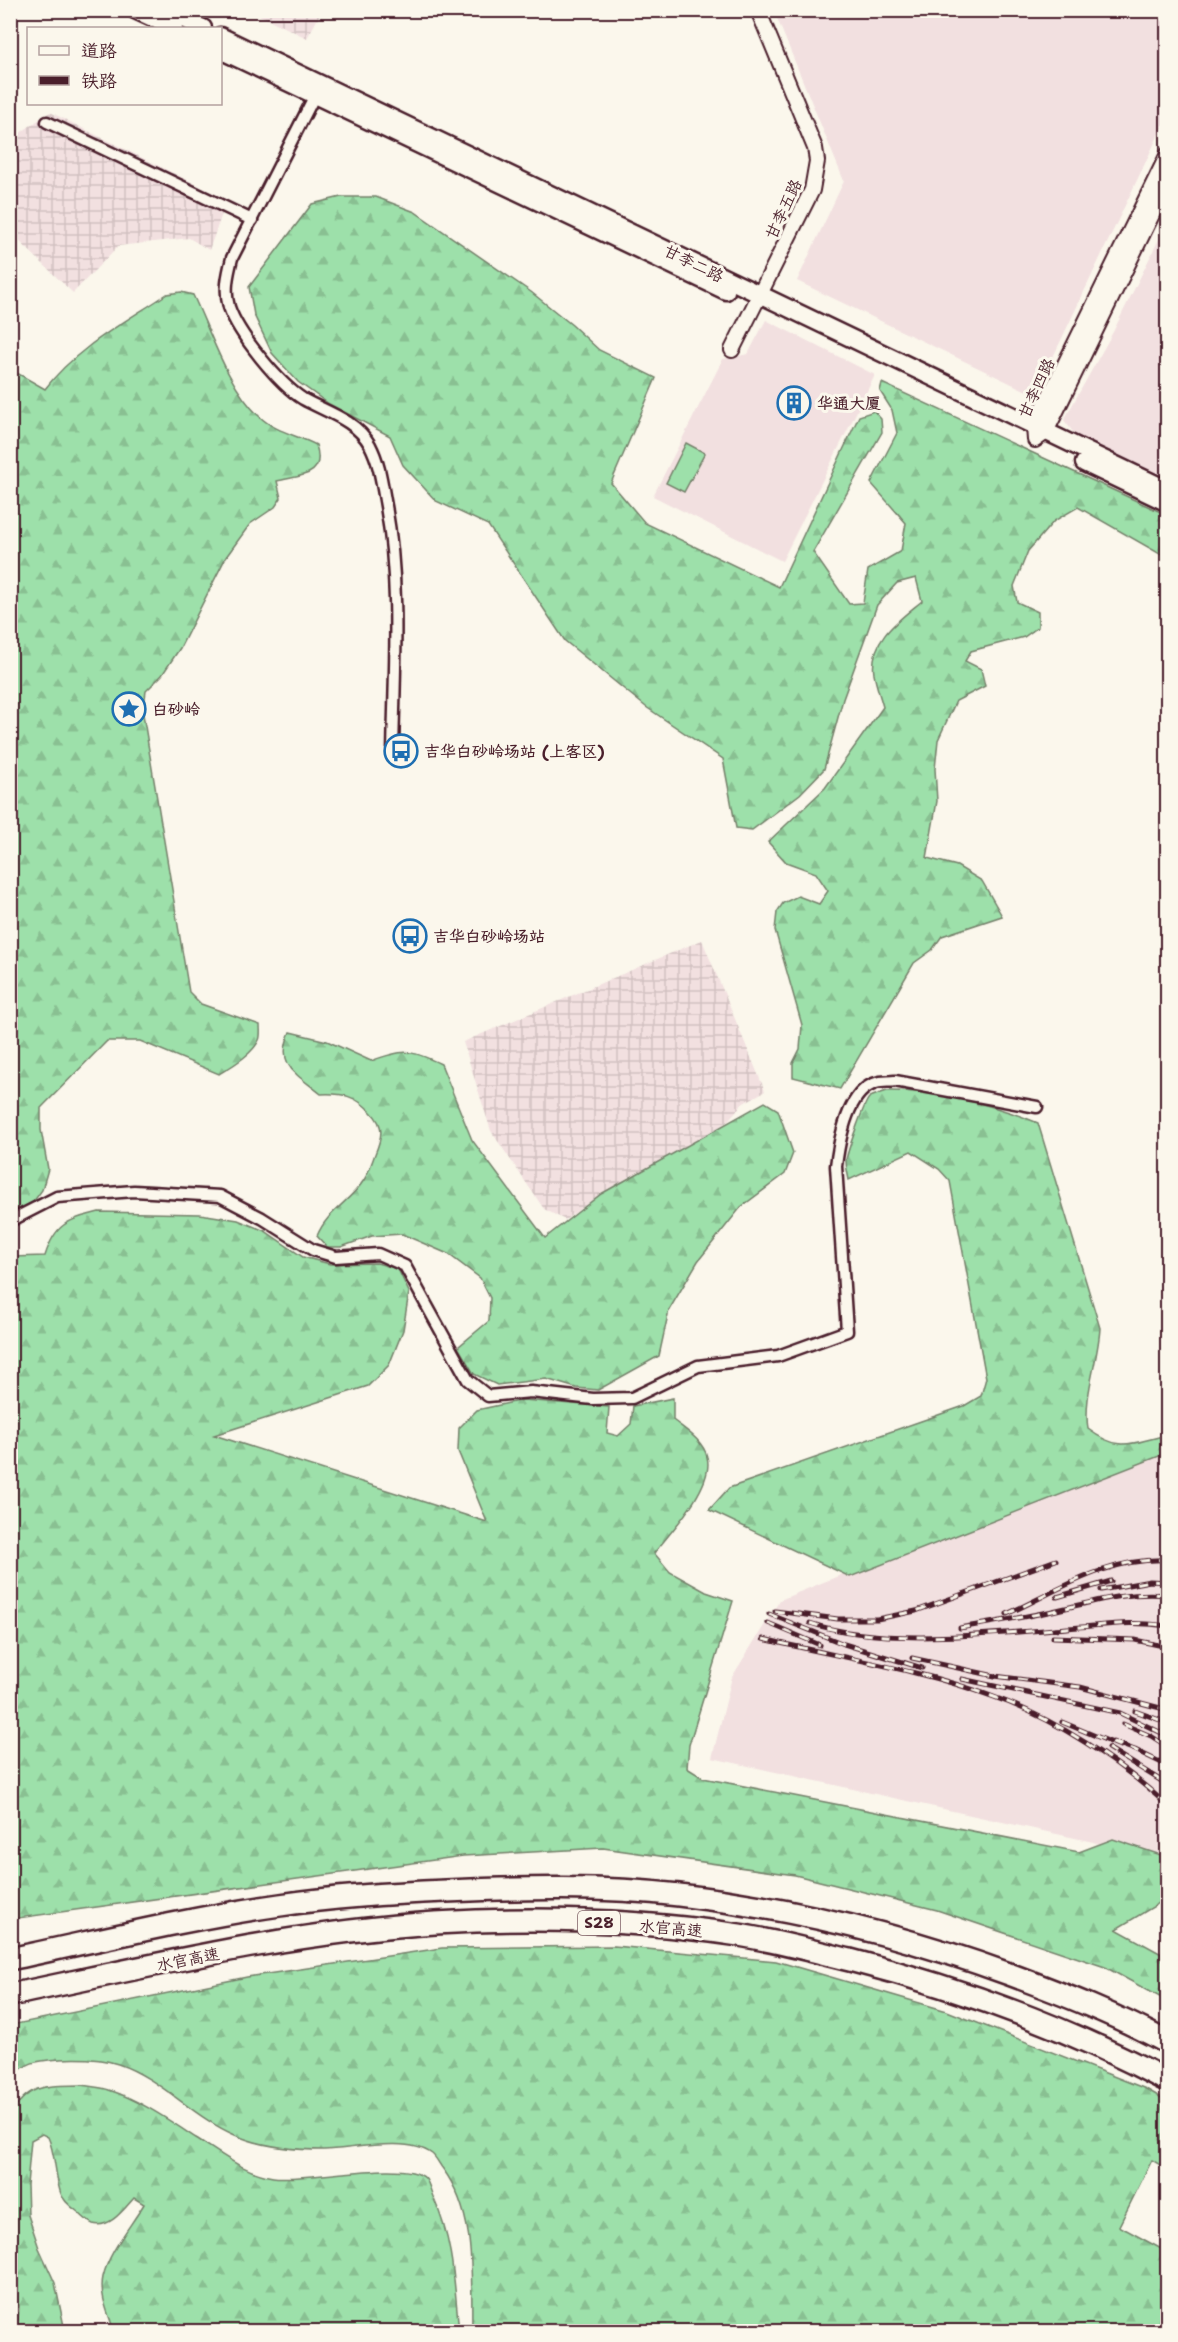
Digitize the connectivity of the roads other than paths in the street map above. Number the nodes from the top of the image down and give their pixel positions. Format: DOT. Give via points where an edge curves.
graph roads {
  1 [pos="135,10"];
  2 [pos="165,10"];
  3 [pos="758,10"];
  4 [pos="172,27"];
  5 [pos="201,27"];
  6 [pos="222,37"];
  7 [pos="222,51"];
  8 [pos="318,88"];
  9 [pos="47,122"];
  10 [pos="1167,154"];
  11 [pos="1167,182"];
  12 [pos="252,220"];
  13 [pos="757,300"];
  14 [pos="732,350"];
  15 [pos="1038,433"];
  16 [pos="1167,490"];
  17 [pos="1167,503"];
  18 [pos="393,757"];
  19 [pos="1037,1107"];
  20 [pos="10,1221"];
  21 [pos="10,1959"];
  22 [pos="10,1995"];
  23 [pos="1167,2043"];
  24 [pos="1167,2081"];
  1 -- 4 [label="main road"];
  2 -- 5 [label="main road"];
  3 -- 13 [label="street, 甘李五路" via="815,147 817,161 812,190"];
  6 -- 8 [label="main road, 甘李二路"];
  7 -- 8 [label="main road, 甘李二路"];
  8 -- 12 [label="street"];
  8 -- 13 [label="main road, 甘李二路"];
  9 -- 12 [label="street"];
  10 -- 15 [label="street, 甘李四路"];
  11 -- 15 [label="street, 甘李四路"];
  12 -- 18 [label="street" via="232,258 226,281 229,308 250,344 278,378 301,398 354,427 369,443 379,465 396,585"];
  13 -- 14 [label="street, 甘李五路"];
  13 -- 15 [label="main road, 甘李二路"];
  15 -- 16 [label="main road, 甘李二路"];
  15 -- 17 [label="main road, 甘李二路"];
  19 -- 20 [label="street" via="895,1081 874,1083 857,1096 846,1119 836,1166 847,1331 778,1356 698,1366 632,1398 593,1399 531,1392 488,1396 468,1380 405,1266 378,1254 336,1257 313,1250 220,1196 134,1191 57,1197"];
  21 -- 23 [label="highway, 水官高速 / S28" via="279,1905 361,1896 510,1888 677,1894 817,1917 907,1940 1059,1992"];
  22 -- 24 [label="highway, 水官高速 / S28" via="288,1940 361,1930 509,1921 675,1927 812,1951 960,1991 1047,2024"];
}
